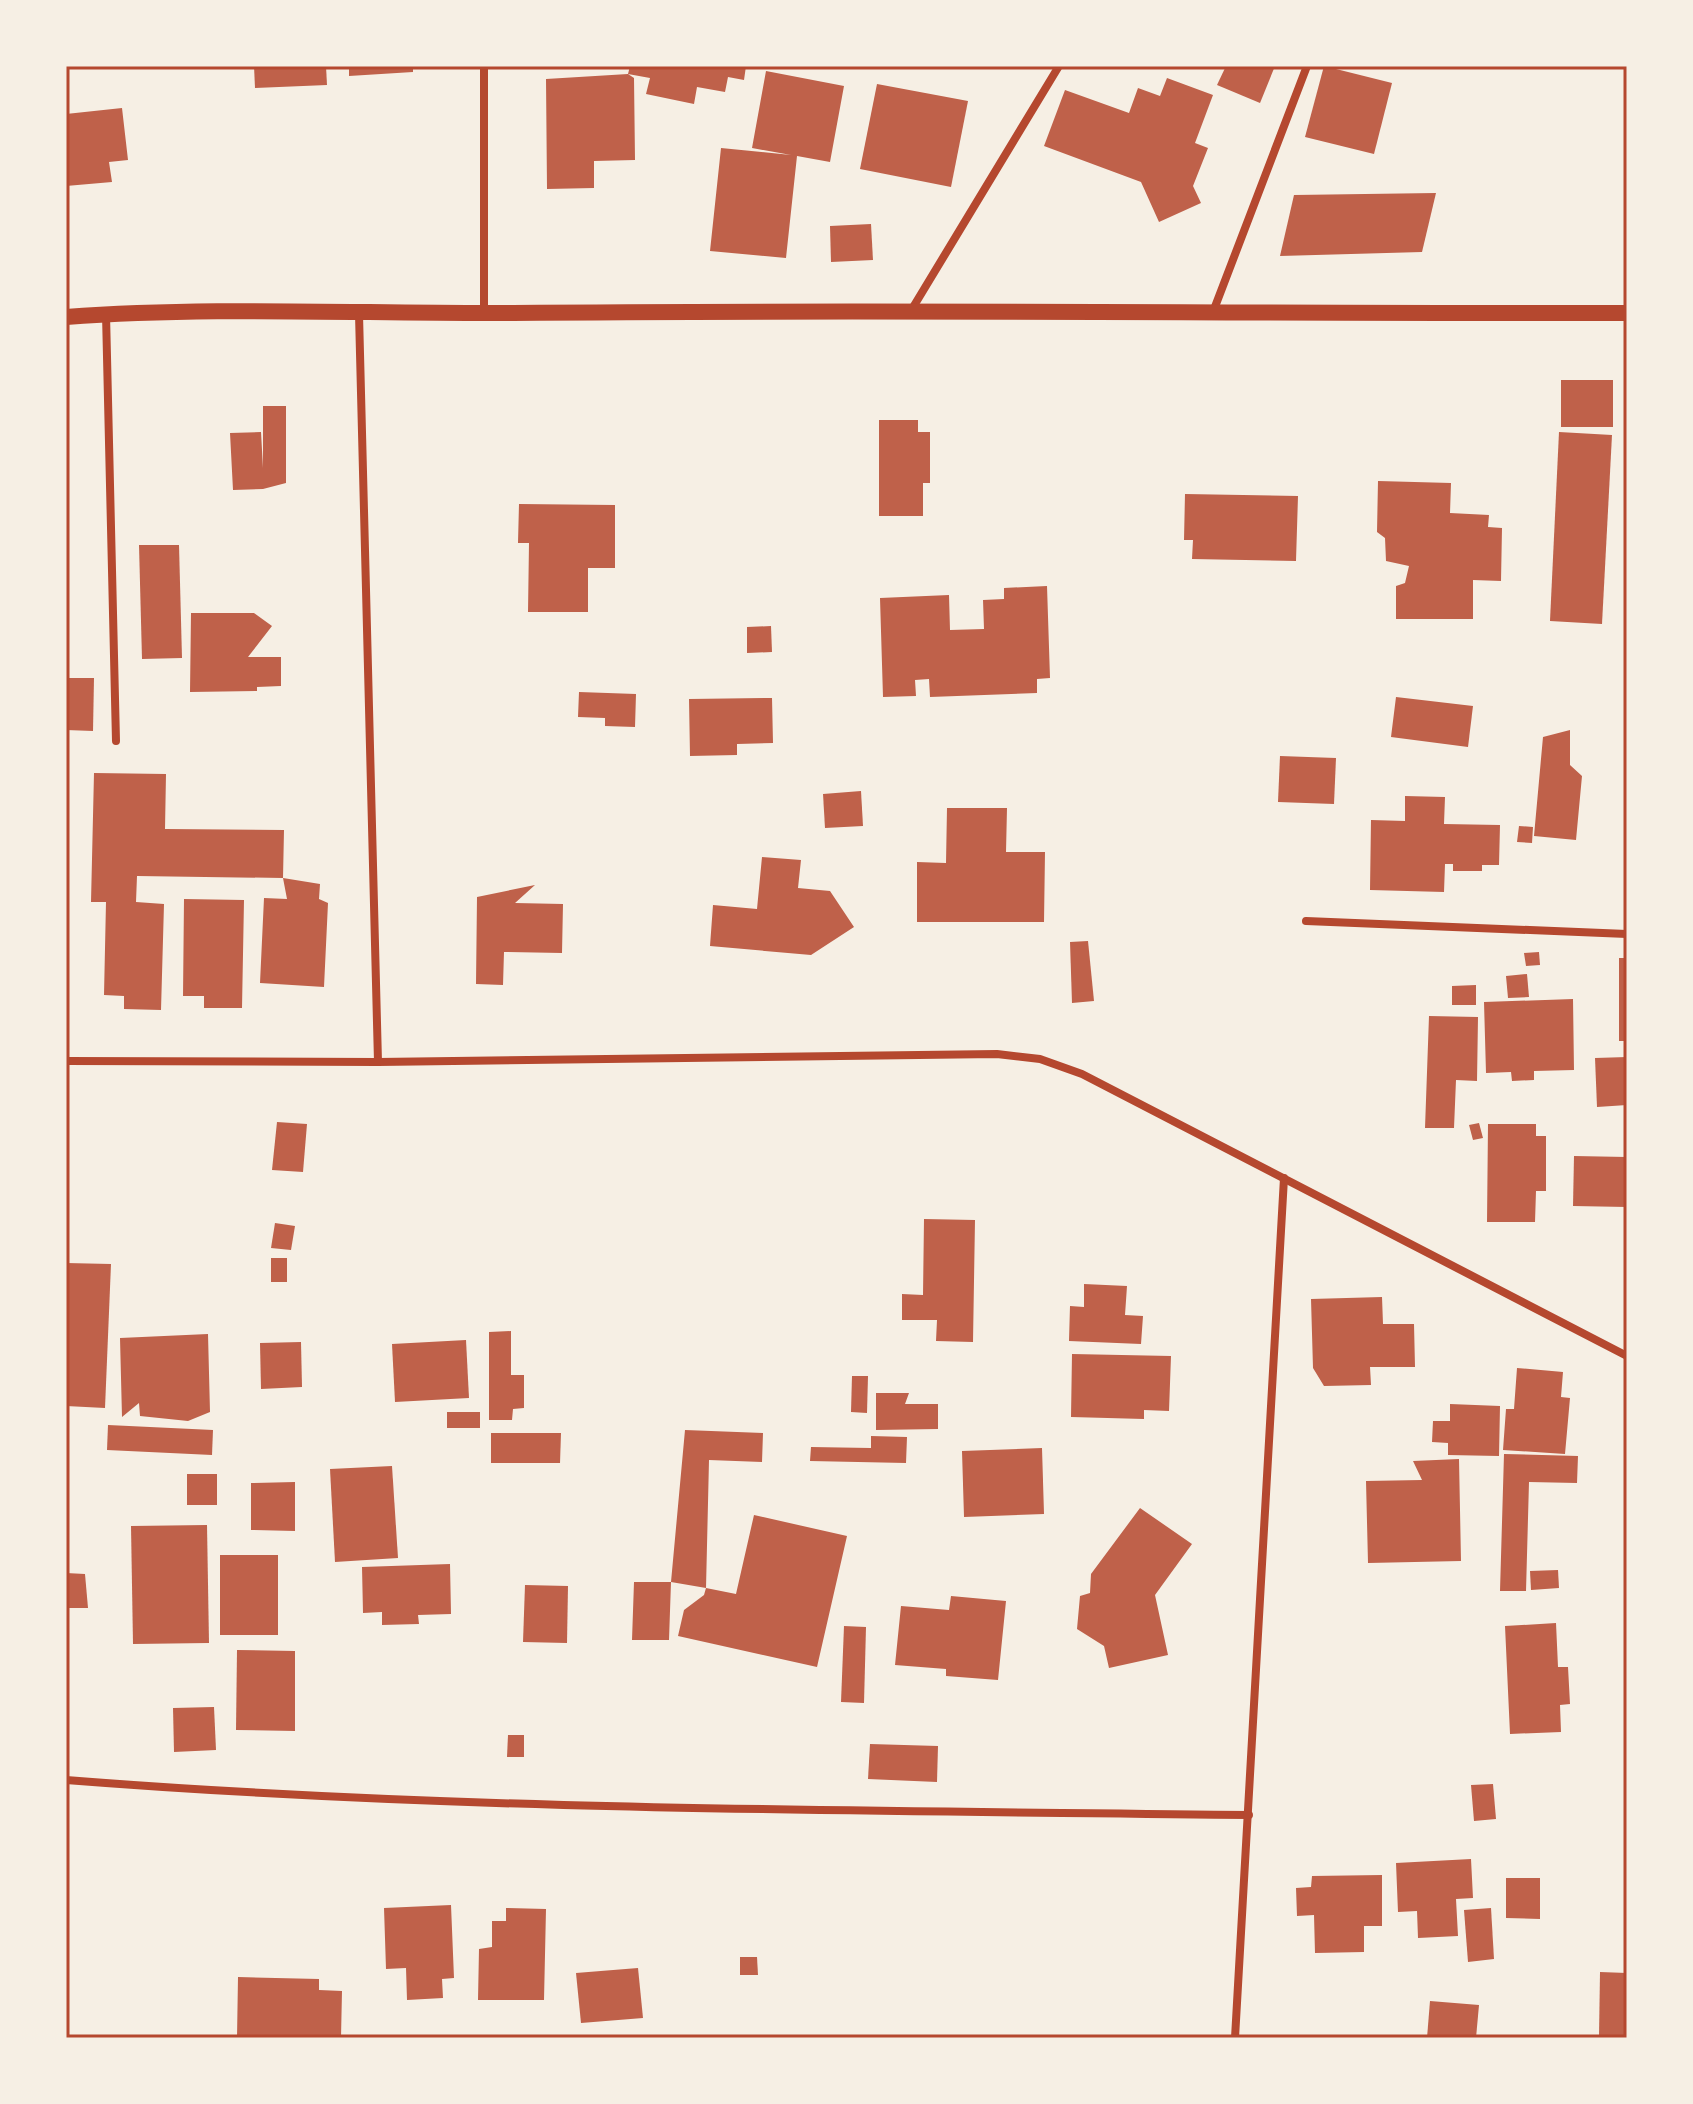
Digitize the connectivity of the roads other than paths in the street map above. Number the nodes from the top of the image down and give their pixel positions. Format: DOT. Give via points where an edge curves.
graph roads {
  1 [pos="484,66"];
  2 [pos="1059,66"];
  3 [pos="1307,66"];
  4 [pos="912,309"];
  5 [pos="484,313"];
  6 [pos="1627,313"];
  7 [pos="106,314"];
  8 [pos="359,314"];
  9 [pos="1212,314"];
  10 [pos="66,317"];
  11 [pos="116,741"];
  12 [pos="1306,921"];
  13 [pos="1627,934"];
  14 [pos="66,1061"];
  15 [pos="378,1062"];
  16 [pos="1284,1178"];
  17 [pos="1627,1356"];
  18 [pos="66,1780"];
  19 [pos="1249,1815"];
  20 [pos="1235,2038"];
  1 -- 5 [label="street"];
  2 -- 4 [label="street"];
  3 -- 9 [label="street"];
  4 -- 5 [label="main road"];
  4 -- 9 [label="main road"];
  5 -- 8 [label="main road"];
  6 -- 9 [label="main road"];
  7 -- 8 [label="main road"];
  7 -- 10 [label="main road"];
  7 -- 11 [label="street"];
  8 -- 15 [label="street"];
  12 -- 13 [label="street"];
  14 -- 15 [label="street"];
  15 -- 16 [label="street" via="997,1054 1040,1059 1082,1074"];
  16 -- 17 [label="street"];
  16 -- 19 [label="street"];
  18 -- 19 [label="street" via="210,1792 600,1807"];
  19 -- 20 [label="street"];
}
